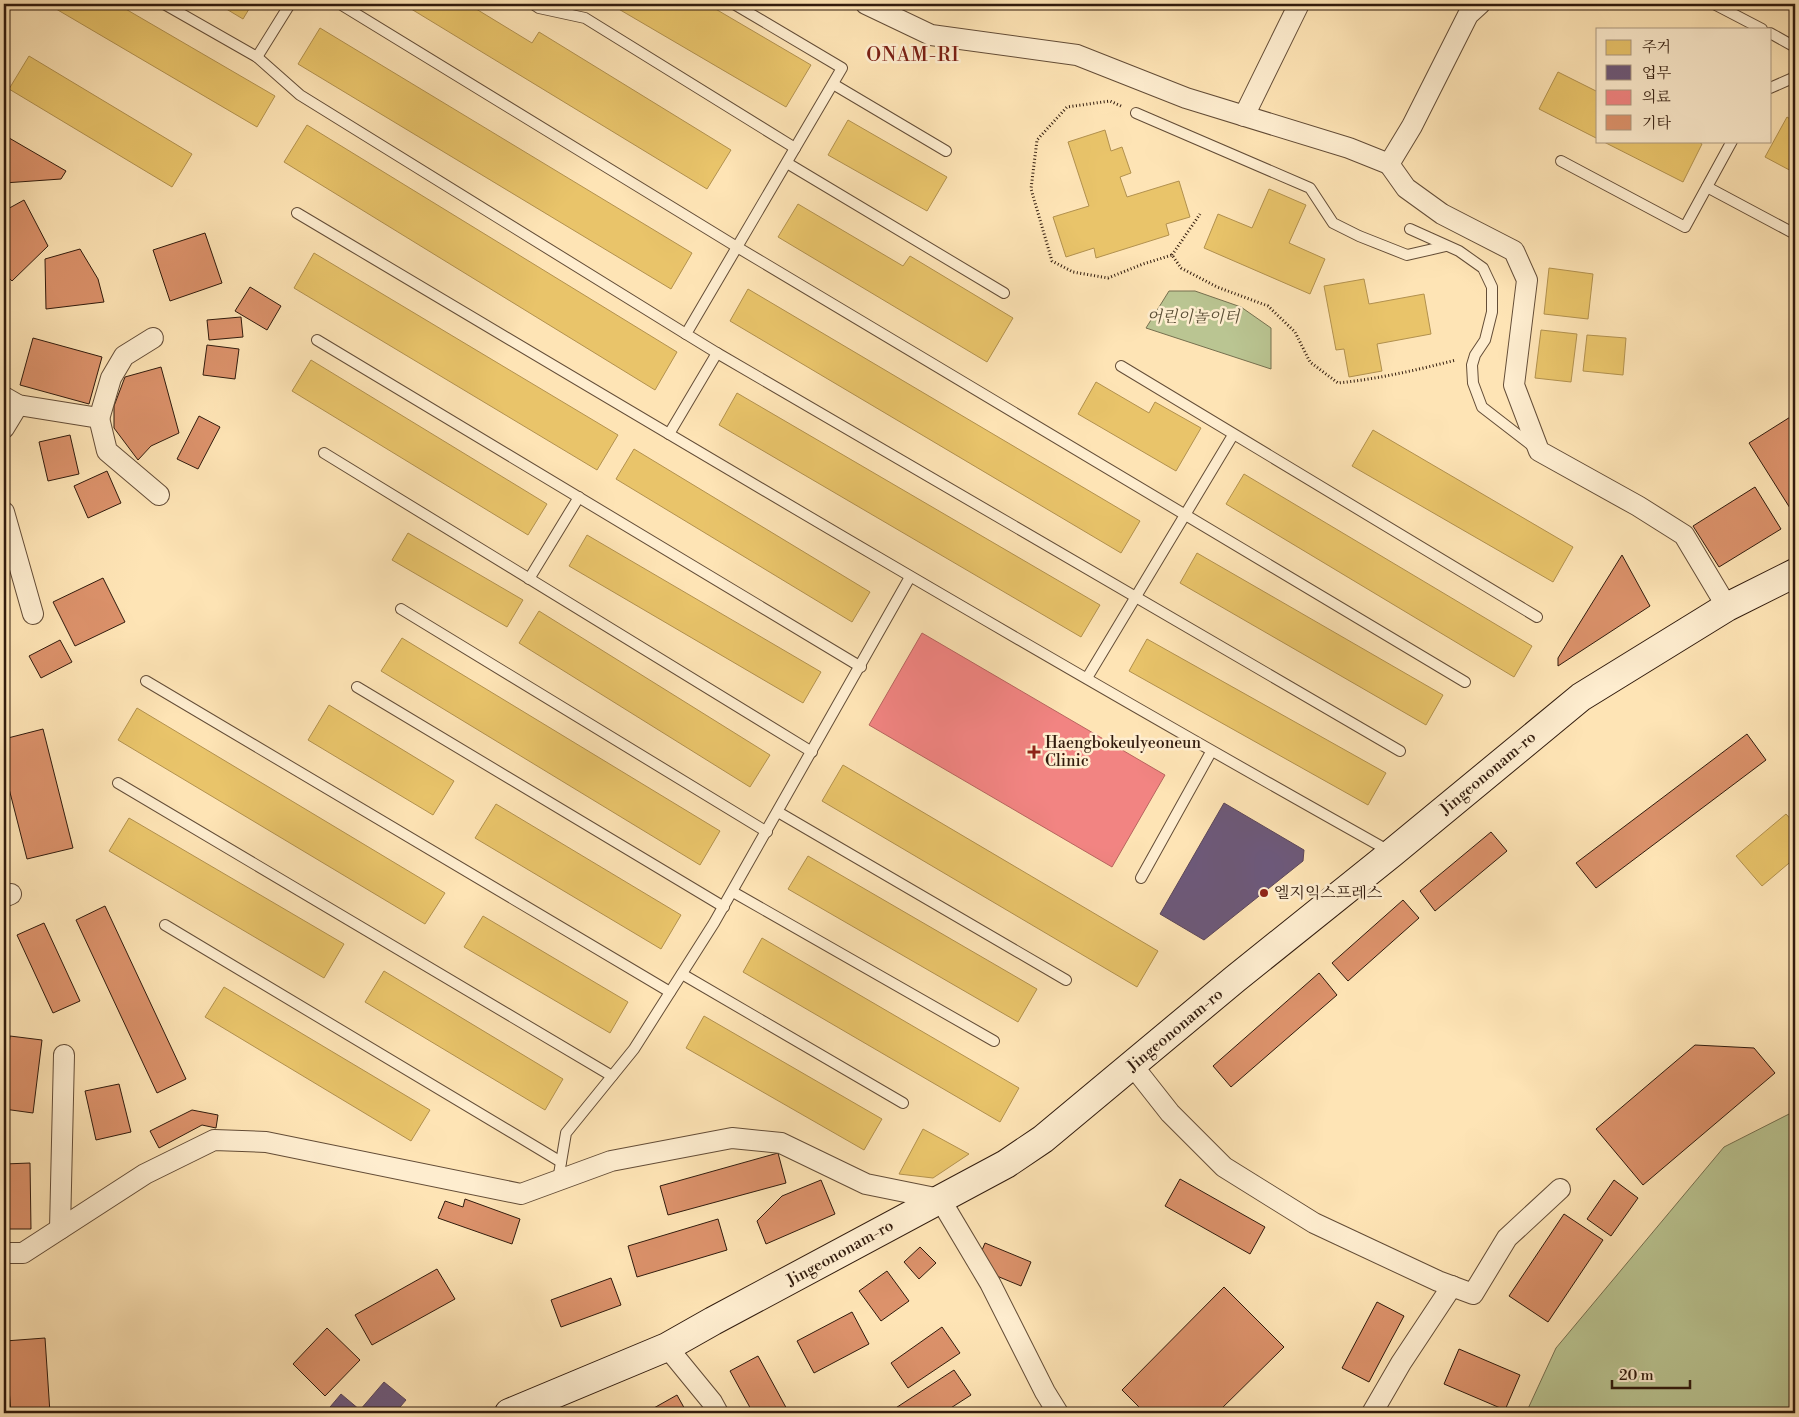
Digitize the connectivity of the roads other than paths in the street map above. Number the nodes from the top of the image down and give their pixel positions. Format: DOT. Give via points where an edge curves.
graph roads {
  1 [pos="164,4"];
  2 [pos="290,4"];
  3 [pos="340,4"];
  4 [pos="533,4"];
  5 [pos="734,4"];
  6 [pos="866,4"];
  7 [pos="1299,4"];
  8 [pos="1480,4"];
  9 [pos="1714,4"];
  10 [pos="1760,28"];
  11 [pos="1772,34"];
  12 [pos="1795,47"];
  13 [pos="257,57"];
  14 [pos="1795,77"];
  15 [pos="833,84"];
  16 [pos="1772,87"];
  17 [pos="1136,113"];
  18 [pos="1244,116"];
  19 [pos="1731,142"];
  20 [pos="795,148"];
  21 [pos="946,150"];
  22 [pos="1561,161"];
  23 [pos="786,163"];
  24 [pos="1389,164"];
  25 [pos="1707,187"];
  26 [pos="297,213"];
  27 [pos="1410,229"];
  28 [pos="1795,234"];
  29 [pos="1446,246"];
  30 [pos="737,247"];
  31 [pos="1004,293"];
  32 [pos="686,334"];
  33 [pos="154,338"];
  34 [pos="317,340"];
  35 [pos="717,354"];
  36 [pos="1121,366"];
  37 [pos="11,401"];
  38 [pos="99,419"];
  39 [pos="4,428"];
  40 [pos="669,434"];
  41 [pos="1233,435"];
  42 [pos="1540,452"];
  43 [pos="324,453"];
  44 [pos="160,495"];
  45 [pos="579,497"];
  46 [pos="4,512"];
  47 [pos="1186,514"];
  48 [pos="910,577"];
  49 [pos="529,579"];
  50 [pos="1793,579"];
  51 [pos="1136,597"];
  52 [pos="1726,607"];
  53 [pos="401,609"];
  54 [pos="33,614"];
  55 [pos="1537,617"];
  56 [pos="860,667"];
  57 [pos="1087,678"];
  58 [pos="146,681"];
  59 [pos="1465,682"];
  60 [pos="357,687"];
  61 [pos="812,752"];
  62 [pos="1211,752"];
  63 [pos="1400,752"];
  64 [pos="118,783"];
  65 [pos="778,812"];
  66 [pos="767,832"];
  67 [pos="1392,853"];
  68 [pos="1141,878"];
  69 [pos="733,892"];
  70 [pos="724,907"];
  71 [pos="165,925"];
  72 [pos="682,974"];
  73 [pos="1066,980"];
  74 [pos="670,992"];
  75 [pos="994,1041"];
  76 [pos="64,1055"];
  77 [pos="1133,1066"];
  78 [pos="612,1076"];
  79 [pos="903,1103"];
  80 [pos="560,1171"];
  81 [pos="1560,1189"];
  82 [pos="940,1198"];
  83 [pos="60,1229"];
  84 [pos="4,1253"];
  85 [pos="1452,1286"];
  86 [pos="668,1347"];
  87 [pos="509,1413"];
  88 [pos="718,1413"];
  89 [pos="1058,1413"];
  90 [pos="1372,1413"];
  1 -- 13 [label="lane"];
  2 -- 13 [label="lane"];
  3 -- 30 [label="lane"];
  4 -- 20 [label="lane" via="585,18"];
  5 -- 15 [label="lane" via="842,68"];
  6 -- 18 [label="street" via="931,35 1078,54 1186,98"];
  7 -- 18 [label="street"];
  8 -- 24 [label="street" via="1468,15 1412,126"];
  9 -- 10 [label="lane"];
  11 -- 12 [label="lane"];
  13 -- 32 [label="lane" via="300,95"];
  14 -- 16 [label="lane"];
  15 -- 20 [label="lane"];
  15 -- 21 [label="lane"];
  17 -- 29 [label="lane" via="1310,188 1333,223 1359,236 1407,255"];
  18 -- 24 [label="street" via="1349,148"];
  19 -- 25 [label="lane"];
  20 -- 23 [label="lane"];
  22 -- 25 [label="lane" via="1685,227"];
  23 -- 30 [label="lane"];
  23 -- 31 [label="lane"];
  24 -- 42 [label="street" via="1406,188 1442,214 1514,251 1527,280 1514,385"];
  25 -- 28 [label="lane"];
  26 -- 40 [label="lane"];
  27 -- 29 [label="lane"];
  29 -- 42 [label="lane" via="1483,268 1492,287 1492,312 1485,340 1472,365 1473,383 1482,406"];
  30 -- 32 [label="lane"];
  30 -- 47 [label="lane"];
  32 -- 35 [label="lane"];
  33 -- 38 [label="street" via="124,356 111,378"];
  34 -- 45 [label="lane"];
  35 -- 40 [label="lane"];
  35 -- 51 [label="lane"];
  36 -- 41 [label="lane"];
  37 -- 38 [label="street"];
  37 -- 39 [label="street"];
  38 -- 44 [label="street" via="108,451"];
  40 -- 48 [label="lane"];
  41 -- 47 [label="lane"];
  41 -- 55 [label="lane"];
  42 -- 52 [label="street" via="1684,535"];
  43 -- 49 [label="lane"];
  45 -- 49 [label="lane"];
  45 -- 56 [label="lane"];
  46 -- 54 [label="street"];
  47 -- 51 [label="lane"];
  47 -- 59 [label="lane"];
  48 -- 56 [label="lane"];
  48 -- 57 [label="lane"];
  49 -- 61 [label="lane"];
  50 -- 52 [label="main road, Jingeononam-ro"];
  51 -- 57 [label="lane"];
  51 -- 63 [label="lane"];
  52 -- 67 [label="main road, Jingeononam-ro" via="1581,697"];
  53 -- 66 [label="lane"];
  56 -- 61 [label="lane"];
  57 -- 62 [label="lane"];
  58 -- 74 [label="lane"];
  60 -- 70 [label="lane"];
  61 -- 65 [label="lane"];
  62 -- 67 [label="lane"];
  62 -- 68 [label="lane"];
  64 -- 78 [label="lane"];
  65 -- 66 [label="lane"];
  65 -- 73 [label="lane"];
  66 -- 69 [label="lane"];
  67 -- 77 [label="main road, Jingeononam-ro"];
  69 -- 70 [label="lane"];
  69 -- 75 [label="lane"];
  70 -- 72 [label="lane"];
  71 -- 80 [label="lane"];
  72 -- 74 [label="lane"];
  72 -- 79 [label="lane"];
  74 -- 78 [label="lane" via="634,1049"];
  76 -- 83 [label="street"];
  77 -- 82 [label="main road, Jingeononam-ro" via="1043,1139 1006,1164"];
  77 -- 85 [label="street" via="1170,1113 1224,1167 1314,1223"];
  78 -- 80 [label="lane" via="566,1133"];
  80 -- 82 [label="street" via="732,1138 781,1143 866,1184"];
  80 -- 83 [label="street" via="521,1194 266,1142 214,1140 145,1174"];
  81 -- 85 [label="street" via="1506,1238 1473,1294"];
  82 -- 86 [label="main road, Jingeononam-ro"];
  82 -- 89 [label="street" via="990,1282"];
  83 -- 84 [label="street" via="23,1253"];
  85 -- 90 [label="street" via="1401,1362"];
  86 -- 87 [label="main road, Jingeononam-ro"];
  86 -- 88 [label="street"];
}
